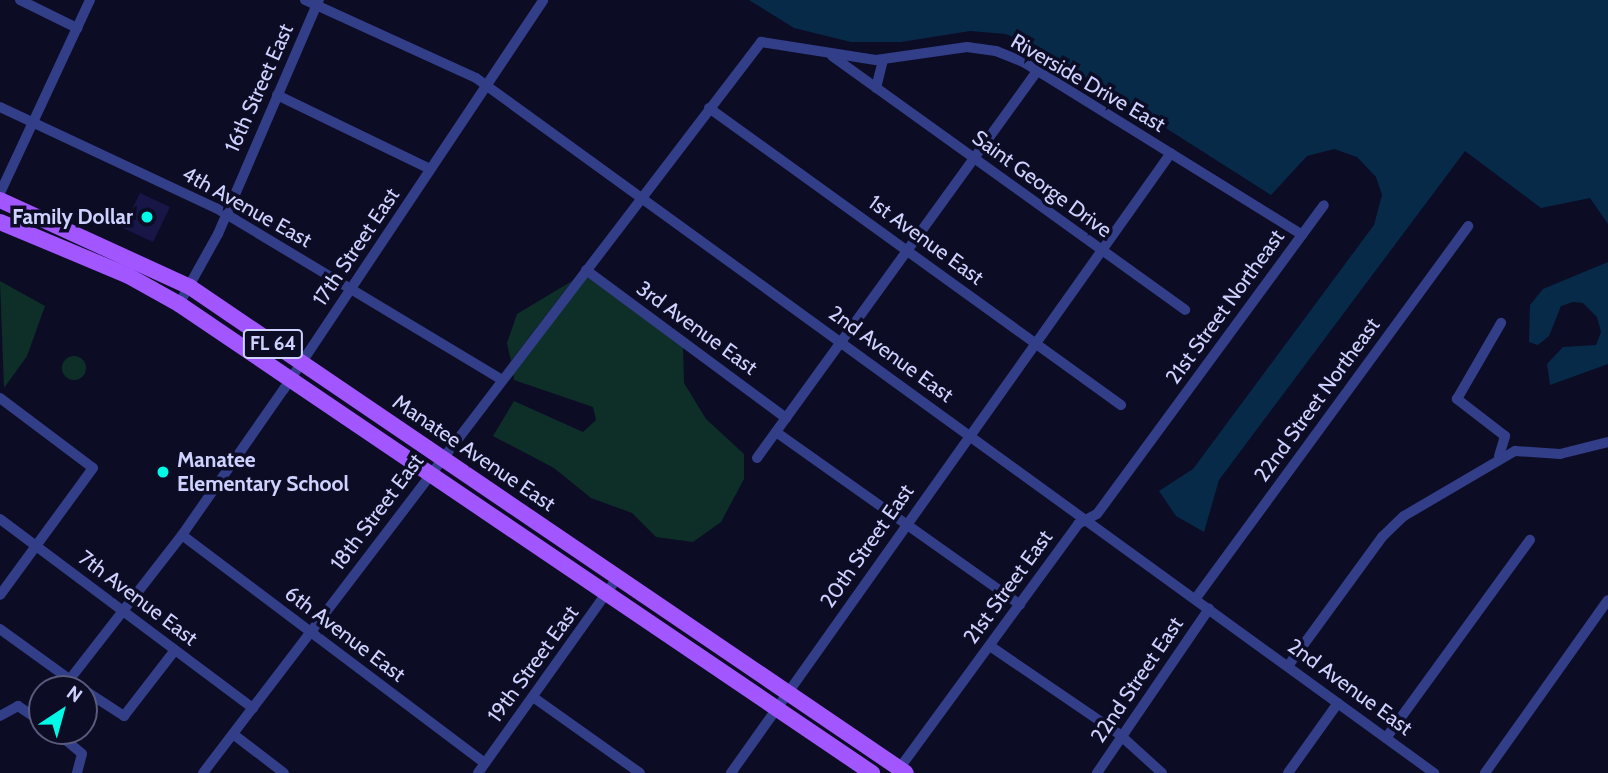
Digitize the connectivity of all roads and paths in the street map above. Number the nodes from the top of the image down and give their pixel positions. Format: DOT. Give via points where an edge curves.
graph roads {
  1 [pos="20,0"];
  2 [pos="90,0"];
  3 [pos="305,0"];
  4 [pos="543,0"];
  5 [pos="318,3"];
  6 [pos="77,28"];
  7 [pos="832,56"];
  8 [pos="883,60"];
  9 [pos="1037,71"];
  10 [pos="486,85"];
  11 [pos="876,88"];
  12 [pos="276,95"];
  13 [pos="0,107"];
  14 [pos="709,108"];
  15 [pos="34,123"];
  16 [pos="1171,153"];
  17 [pos="974,159"];
  18 [pos="430,169"];
  19 [pos="0,193"];
  20 [pos="640,196"];
  21 [pos="0,200"];
  22 [pos="1324,205"];
  23 [pos="225,214"];
  24 [pos="0,222"];
  25 [pos="1468,226"];
  26 [pos="1302,234"];
  27 [pos="1102,250"];
  28 [pos="907,251"];
  29 [pos="586,270"];
  30 [pos="190,287"];
  31 [pos="350,289"];
  32 [pos="179,304"];
  33 [pos="1185,310"];
  34 [pos="1501,323"];
  35 [pos="841,342"];
  36 [pos="1035,342"];
  37 [pos="302,363"];
  38 [pos="291,380"];
  39 [pos="502,380"];
  40 [pos="0,398"];
  41 [pos="1121,405"];
  42 [pos="786,418"];
  43 [pos="776,432"];
  44 [pos="1158,432"];
  45 [pos="970,435"];
  46 [pos="1608,442"];
  47 [pos="1499,457"];
  48 [pos="443,458"];
  49 [pos="757,458"];
  50 [pos="430,473"];
  51 [pos="0,519"];
  52 [pos="1089,519"];
  53 [pos="906,525"];
  54 [pos="182,535"];
  55 [pos="1530,540"];
  56 [pos="35,546"];
  57 [pos="618,577"];
  58 [pos="607,593"];
  59 [pos="0,595"];
  60 [pos="1196,598"];
  61 [pos="1608,600"];
  62 [pos="1020,605"];
  63 [pos="1209,609"];
  64 [pos="124,612"];
  65 [pos="0,629"];
  66 [pos="310,631"];
  67 [pos="990,646"];
  68 [pos="175,650"];
  69 [pos="1288,666"];
  70 [pos="64,675"];
  71 [pos="73,675"];
  72 [pos="789,691"];
  73 [pos="533,697"];
  74 [pos="98,699"];
  75 [pos="1338,703"];
  76 [pos="777,707"];
  77 [pos="253,708"];
  78 [pos="28,713"];
  79 [pos="0,716"];
  80 [pos="233,734"];
  81 [pos="1119,734"];
  82 [pos="1386,738"];
  83 [pos="71,745"];
  84 [pos="485,763"];
  85 [pos="901,771"];
  86 [pos="77,773"];
  87 [pos="204,773"];
  88 [pos="284,773"];
  89 [pos="478,773"];
  90 [pos="640,773"];
  91 [pos="731,773"];
  92 [pos="872,773"];
  93 [pos="1097,773"];
  94 [pos="1162,773"];
  95 [pos="1288,773"];
  96 [pos="1434,773"];
  97 [pos="1485,773"];
  1 -- 6 [label="street"];
  2 -- 6 [label="street"];
  3 -- 5 [label="street, 2nd Avenue East"];
  4 -- 10 [label="street, 17th Street East"];
  5 -- 10 [label="street, 2nd Avenue East"];
  5 -- 12 [label="street, 16th Street East"];
  6 -- 15 [label="street"];
  7 -- 8 [label="street, Riverside Drive East"];
  7 -- 11 [label="street, Saint George Drive"];
  7 -- 14 [label="street, Riverside Drive East" via="761,42"];
  8 -- 9 [label="street, Riverside Drive East" via="981,48"];
  8 -- 11 [label="street"];
  9 -- 16 [label="street, Riverside Drive East"];
  9 -- 17 [label="street"];
  10 -- 18 [label="street, 17th Street East"];
  10 -- 20 [label="street, 2nd Avenue East"];
  11 -- 17 [label="street, Saint George Drive"];
  12 -- 18 [label="street"];
  12 -- 23 [label="street, 16th Street East"];
  13 -- 15 [label="street, 4th Avenue East"];
  14 -- 20 [label="street, 18th Street East"];
  14 -- 28 [label="street, 1st Avenue East"];
  15 -- 19 [label="street"];
  15 -- 23 [label="street, 4th Avenue East"];
  16 -- 26 [label="street, Riverside Drive East"];
  16 -- 27 [label="street, 20th Street East"];
  17 -- 27 [label="street, Saint George Drive"];
  17 -- 28 [label="street"];
  18 -- 31 [label="street, 17th Street East"];
  20 -- 29 [label="street, 18th Street East"];
  20 -- 35 [label="street, 2nd Avenue East"];
  21 -- 30 [label="main road, Manatee Avenue East / FL 64"];
  22 -- 26 [label="street, 21st Street Northeast"];
  23 -- 30 [label="street, 16th Street East"];
  23 -- 31 [label="street, 4th Avenue East"];
  24 -- 32 [label="main road, Manatee Avenue East / FL 64" via="127,275"];
  25 -- 60 [label="street, 22nd Street Northeast"];
  26 -- 44 [label="street, 21st Street Northeast"];
  27 -- 33 [label="street, Saint George Drive"];
  27 -- 36 [label="street, 20th Street East"];
  28 -- 35 [label="street"];
  28 -- 36 [label="street, 1st Avenue East"];
  29 -- 39 [label="street, 18th Street East"];
  29 -- 42 [label="street, 3rd Avenue East"];
  30 -- 32 [label="street, 16th Street East"];
  30 -- 37 [label="main road, Manatee Avenue East / FL 64"];
  31 -- 37 [label="street, 17th Street East"];
  31 -- 39 [label="street, 4th Avenue East"];
  32 -- 38 [label="main road, Manatee Avenue East / FL 64"];
  34 -- 47 [label="street" via="1457,399 1505,436"];
  35 -- 42 [label="street"];
  35 -- 45 [label="street, 2nd Avenue East"];
  36 -- 41 [label="street, 1st Avenue East"];
  36 -- 45 [label="street, 20th Street East"];
  37 -- 38 [label="street, 17th Street East"];
  37 -- 48 [label="main road, Manatee Avenue East / FL 64"];
  38 -- 50 [label="main road, Manatee Avenue East / FL 64"];
  38 -- 54 [label="street, 17th Street East"];
  39 -- 48 [label="street, 18th Street East"];
  40 -- 56 [label="street" via="93,468"];
  42 -- 43 [label="street"];
  43 -- 49 [label="street"];
  43 -- 53 [label="street"];
  44 -- 52 [label="street, 21st Street East"];
  45 -- 52 [label="street, 2nd Avenue East"];
  45 -- 53 [label="street, 20th Street East"];
  46 -- 47 [label="street" via="1560,454 1522,450"];
  47 -- 69 [label="street" via="1424,502 1382,537"];
  48 -- 50 [label="street, 18th Street East"];
  48 -- 57 [label="main road, Manatee Avenue East / FL 64"];
  50 -- 58 [label="main road, Manatee Avenue East / FL 64"];
  50 -- 66 [label="street, 18th Street East"];
  51 -- 56 [label="street, 7th Avenue East"];
  52 -- 60 [label="street, 2nd Avenue East"];
  52 -- 62 [label="street, 21st Street East" via="1078,524"];
  53 -- 62 [label="street"];
  53 -- 72 [label="street, 20th Street East"];
  54 -- 64 [label="street, 17th Street East"];
  54 -- 66 [label="street, 6th Avenue East"];
  55 -- 82 [label="street"];
  56 -- 59 [label="street"];
  56 -- 64 [label="street, 7th Avenue East"];
  57 -- 58 [label="street, 19th Street East"];
  57 -- 72 [label="main road, Manatee Avenue East / FL 64"];
  58 -- 73 [label="street, 19th Street East"];
  58 -- 76 [label="main road, Manatee Avenue East / FL 64"];
  60 -- 63 [label="street, 2nd Avenue East"];
  61 -- 97 [label="street"];
  62 -- 67 [label="street, 21st Street East"];
  63 -- 69 [label="street, 2nd Avenue East"];
  63 -- 81 [label="street, 22nd Street East"];
  64 -- 68 [label="street, 7th Avenue East"];
  64 -- 71 [label="street, 17th Street East"];
  65 -- 70 [label="street"];
  66 -- 77 [label="street, 18th Street East"];
  66 -- 84 [label="street, 6th Avenue East"];
  67 -- 81 [label="street"];
  67 -- 85 [label="street, 21st Street East"];
  68 -- 74 [label="street" via="122,716"];
  68 -- 77 [label="street, 7th Avenue East"];
  69 -- 75 [label="street, 2nd Avenue East"];
  72 -- 76 [label="street, 20th Street East"];
  72 -- 85 [label="main road, Manatee Avenue East / FL 64"];
  73 -- 84 [label="street, 19th Street East"];
  73 -- 90 [label="street"];
  75 -- 82 [label="street, 2nd Avenue East"];
  75 -- 95 [label="street"];
  76 -- 91 [label="street, 20th Street East"];
  76 -- 92 [label="main road, Manatee Avenue East / FL 64"];
  77 -- 80 [label="street, 18th Street East"];
  78 -- 79 [label="street" via="18,706"];
  80 -- 87 [label="street, 18th Street East"];
  80 -- 88 [label="street"];
  81 -- 93 [label="street, 22nd Street East" via="1118,746"];
  81 -- 94 [label="street"];
  82 -- 96 [label="street, 2nd Avenue East"];
  83 -- 86 [label="street" via="82,754"];
  84 -- 89 [label="street, 19th Street East"];
}
